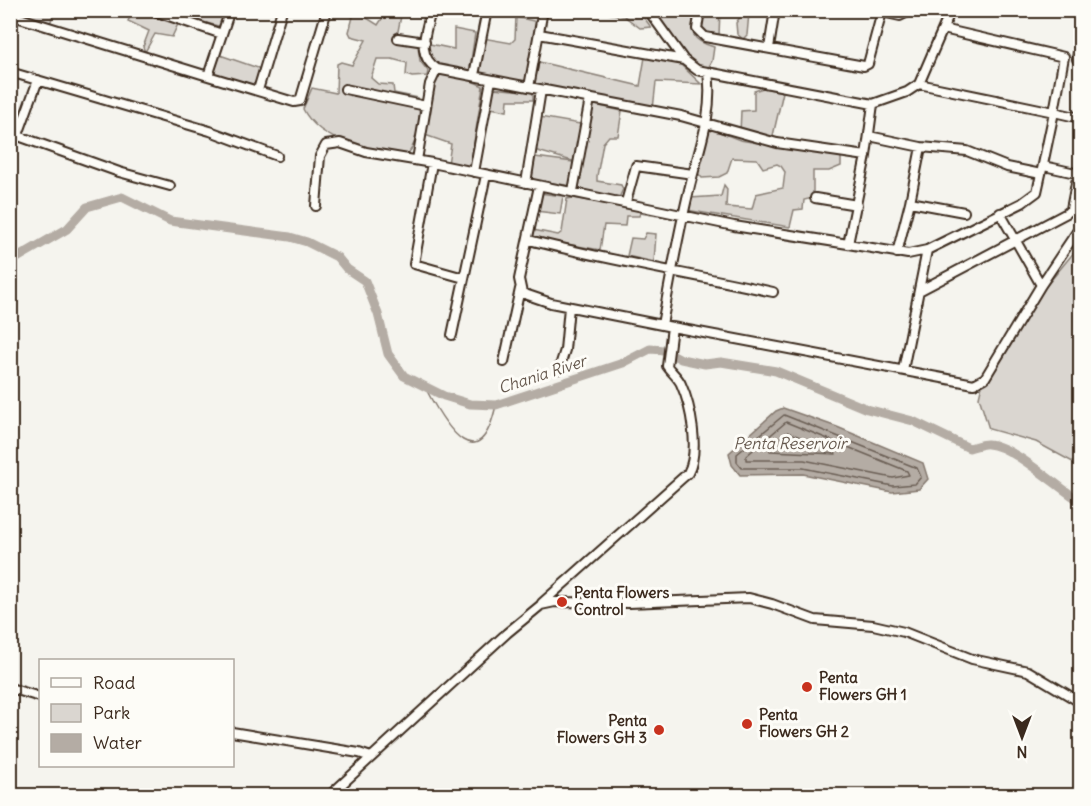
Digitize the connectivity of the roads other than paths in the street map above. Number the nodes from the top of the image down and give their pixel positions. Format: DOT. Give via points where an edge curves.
graph roads {
  1 [pos="152,10"];
  2 [pos="230,10"];
  3 [pos="282,10"];
  4 [pos="327,10"];
  5 [pos="431,10"];
  6 [pos="487,10"];
  7 [pos="543,10"];
  8 [pos="648,10"];
  9 [pos="700,10"];
  10 [pos="775,10"];
  11 [pos="872,10"];
  12 [pos="912,10"];
  13 [pos="951,10"];
  14 [pos="882,12"];
  15 [pos="10,15"];
  16 [pos="943,29"];
  17 [pos="222,34"];
  18 [pos="539,34"];
  19 [pos="398,38"];
  20 [pos="425,42"];
  21 [pos="1080,42"];
  22 [pos="769,48"];
  23 [pos="1064,57"];
  24 [pos="1079,59"];
  25 [pos="684,60"];
  26 [pos="437,69"];
  27 [pos="10,72"];
  28 [pos="708,73"];
  29 [pos="474,75"];
  30 [pos="208,76"];
  31 [pos="38,80"];
  32 [pos="491,80"];
  33 [pos="920,84"];
  34 [pos="529,87"];
  35 [pos="345,89"];
  36 [pos="258,90"];
  37 [pos="542,90"];
  38 [pos="590,99"];
  39 [pos="873,104"];
  40 [pos="426,106"];
  41 [pos="1054,112"];
  42 [pos="1080,118"];
  43 [pos="707,122"];
  44 [pos="14,134"];
  45 [pos="869,136"];
  46 [pos="921,147"];
  47 [pos="277,156"];
  48 [pos="866,156"];
  49 [pos="417,160"];
  50 [pos="432,163"];
  51 [pos="1043,170"];
  52 [pos="474,172"];
  53 [pos="693,174"];
  54 [pos="1079,174"];
  55 [pos="486,175"];
  56 [pos="526,183"];
  57 [pos="170,186"];
  58 [pos="539,186"];
  59 [pos="573,191"];
  60 [pos="815,198"];
  61 [pos="626,202"];
  62 [pos="910,202"];
  63 [pos="857,204"];
  64 [pos="316,206"];
  65 [pos="964,212"];
  66 [pos="684,213"];
  67 [pos="1000,213"];
  68 [pos="1080,227"];
  69 [pos="529,240"];
  70 [pos="1016,240"];
  71 [pos="848,244"];
  72 [pos="927,250"];
  73 [pos="897,253"];
  74 [pos="672,273"];
  75 [pos="464,278"];
  76 [pos="1041,285"];
  77 [pos="520,289"];
  78 [pos="919,291"];
  79 [pos="773,292"];
  80 [pos="569,307"];
  81 [pos="662,325"];
  82 [pos="672,327"];
  83 [pos="452,335"];
  84 [pos="504,362"];
  85 [pos="559,369"];
  86 [pos="903,370"];
  87 [pos="541,605"];
  88 [pos="10,688"];
  89 [pos="39,697"];
  90 [pos="1080,702"];
  91 [pos="234,732"];
  92 [pos="373,755"];
  93 [pos="328,795"];
  1 -- 17 [label="street"];
  2 -- 17 [label="street"];
  3 -- 36 [label="street"];
  4 -- 36 [label="street" via="300,101"];
  5 -- 20 [label="street"];
  6 -- 29 [label="street"];
  7 -- 18 [label="street"];
  8 -- 25 [label="street"];
  9 -- 22 [label="street" via="697,29 701,35"];
  10 -- 22 [label="street"];
  11 -- 14 [label="street"];
  12 -- 14 [label="street" via="900,16"];
  13 -- 16 [label="street"];
  14 -- 22 [label="street" via="866,66"];
  15 -- 30 [label="street"];
  16 -- 23 [label="street"];
  16 -- 33 [label="street"];
  17 -- 30 [label="street"];
  18 -- 25 [label="street"];
  18 -- 34 [label="street"];
  19 -- 20 [label="street"];
  20 -- 26 [label="street" via="425,59"];
  21 -- 24 [label="street"];
  23 -- 24 [label="street"];
  23 -- 41 [label="street"];
  25 -- 28 [label="street"];
  26 -- 29 [label="street"];
  26 -- 40 [label="street"];
  27 -- 31 [label="street"];
  28 -- 39 [label="street"];
  28 -- 43 [label="street" via="711,93"];
  29 -- 32 [label="street"];
  30 -- 36 [label="street"];
  31 -- 44 [label="street"];
  31 -- 47 [label="street" via="210,131"];
  32 -- 34 [label="street"];
  32 -- 52 [label="street"];
  33 -- 39 [label="street"];
  33 -- 41 [label="street"];
  34 -- 37 [label="street"];
  35 -- 40 [label="street"];
  37 -- 38 [label="street"];
  37 -- 56 [label="street"];
  38 -- 43 [label="street"];
  38 -- 59 [label="street"];
  39 -- 45 [label="street"];
  40 -- 49 [label="street"];
  41 -- 42 [label="street"];
  41 -- 51 [label="street"];
  43 -- 48 [label="street" via="777,143"];
  43 -- 53 [label="street"];
  44 -- 57 [label="street"];
  45 -- 46 [label="street"];
  45 -- 48 [label="street"];
  46 -- 51 [label="street" via="967,151 1007,167"];
  46 -- 62 [label="street"];
  48 -- 63 [label="street"];
  49 -- 50 [label="street"];
  49 -- 64 [label="street" via="331,143 320,156"];
  50 -- 52 [label="street"];
  50 -- 75 [label="street" via="414,264"];
  51 -- 54 [label="street"];
  51 -- 67 [label="street" via="1035,194"];
  52 -- 55 [label="street"];
  53 -- 61 [label="street" via="636,166"];
  53 -- 66 [label="street"];
  54 -- 70 [label="street" via="1069,211"];
  55 -- 56 [label="street"];
  55 -- 75 [label="street"];
  56 -- 58 [label="street"];
  58 -- 59 [label="street"];
  58 -- 69 [label="street"];
  59 -- 61 [label="street"];
  60 -- 63 [label="street"];
  61 -- 66 [label="street"];
  62 -- 65 [label="street"];
  62 -- 73 [label="street"];
  63 -- 71 [label="street"];
  66 -- 71 [label="street" via="734,226"];
  66 -- 74 [label="street"];
  67 -- 70 [label="street"];
  67 -- 72 [label="street"];
  68 -- 76 [label="street"];
  69 -- 74 [label="street"];
  69 -- 77 [label="street"];
  70 -- 76 [label="street"];
  70 -- 78 [label="street"];
  71 -- 73 [label="street"];
  72 -- 73 [label="street"];
  72 -- 78 [label="street"];
  74 -- 79 [label="street" via="727,280"];
  74 -- 81 [label="street"];
  75 -- 83 [label="street"];
  76 -- 86 [label="street" via="985,378 966,384"];
  77 -- 80 [label="street" via="525,295"];
  77 -- 84 [label="street"];
  78 -- 86 [label="street"];
  80 -- 81 [label="street"];
  80 -- 85 [label="street"];
  81 -- 82 [label="street"];
  82 -- 86 [label="street"];
  82 -- 87 [label="street" via="667,366 680,382 690,410 690,468"];
  87 -- 90 [label="street" via="749,598 815,620 904,632 972,659 1028,671"];
  87 -- 92 [label="street"];
  88 -- 89 [label="street"];
  91 -- 92 [label="street"];
  92 -- 93 [label="street"];
}
